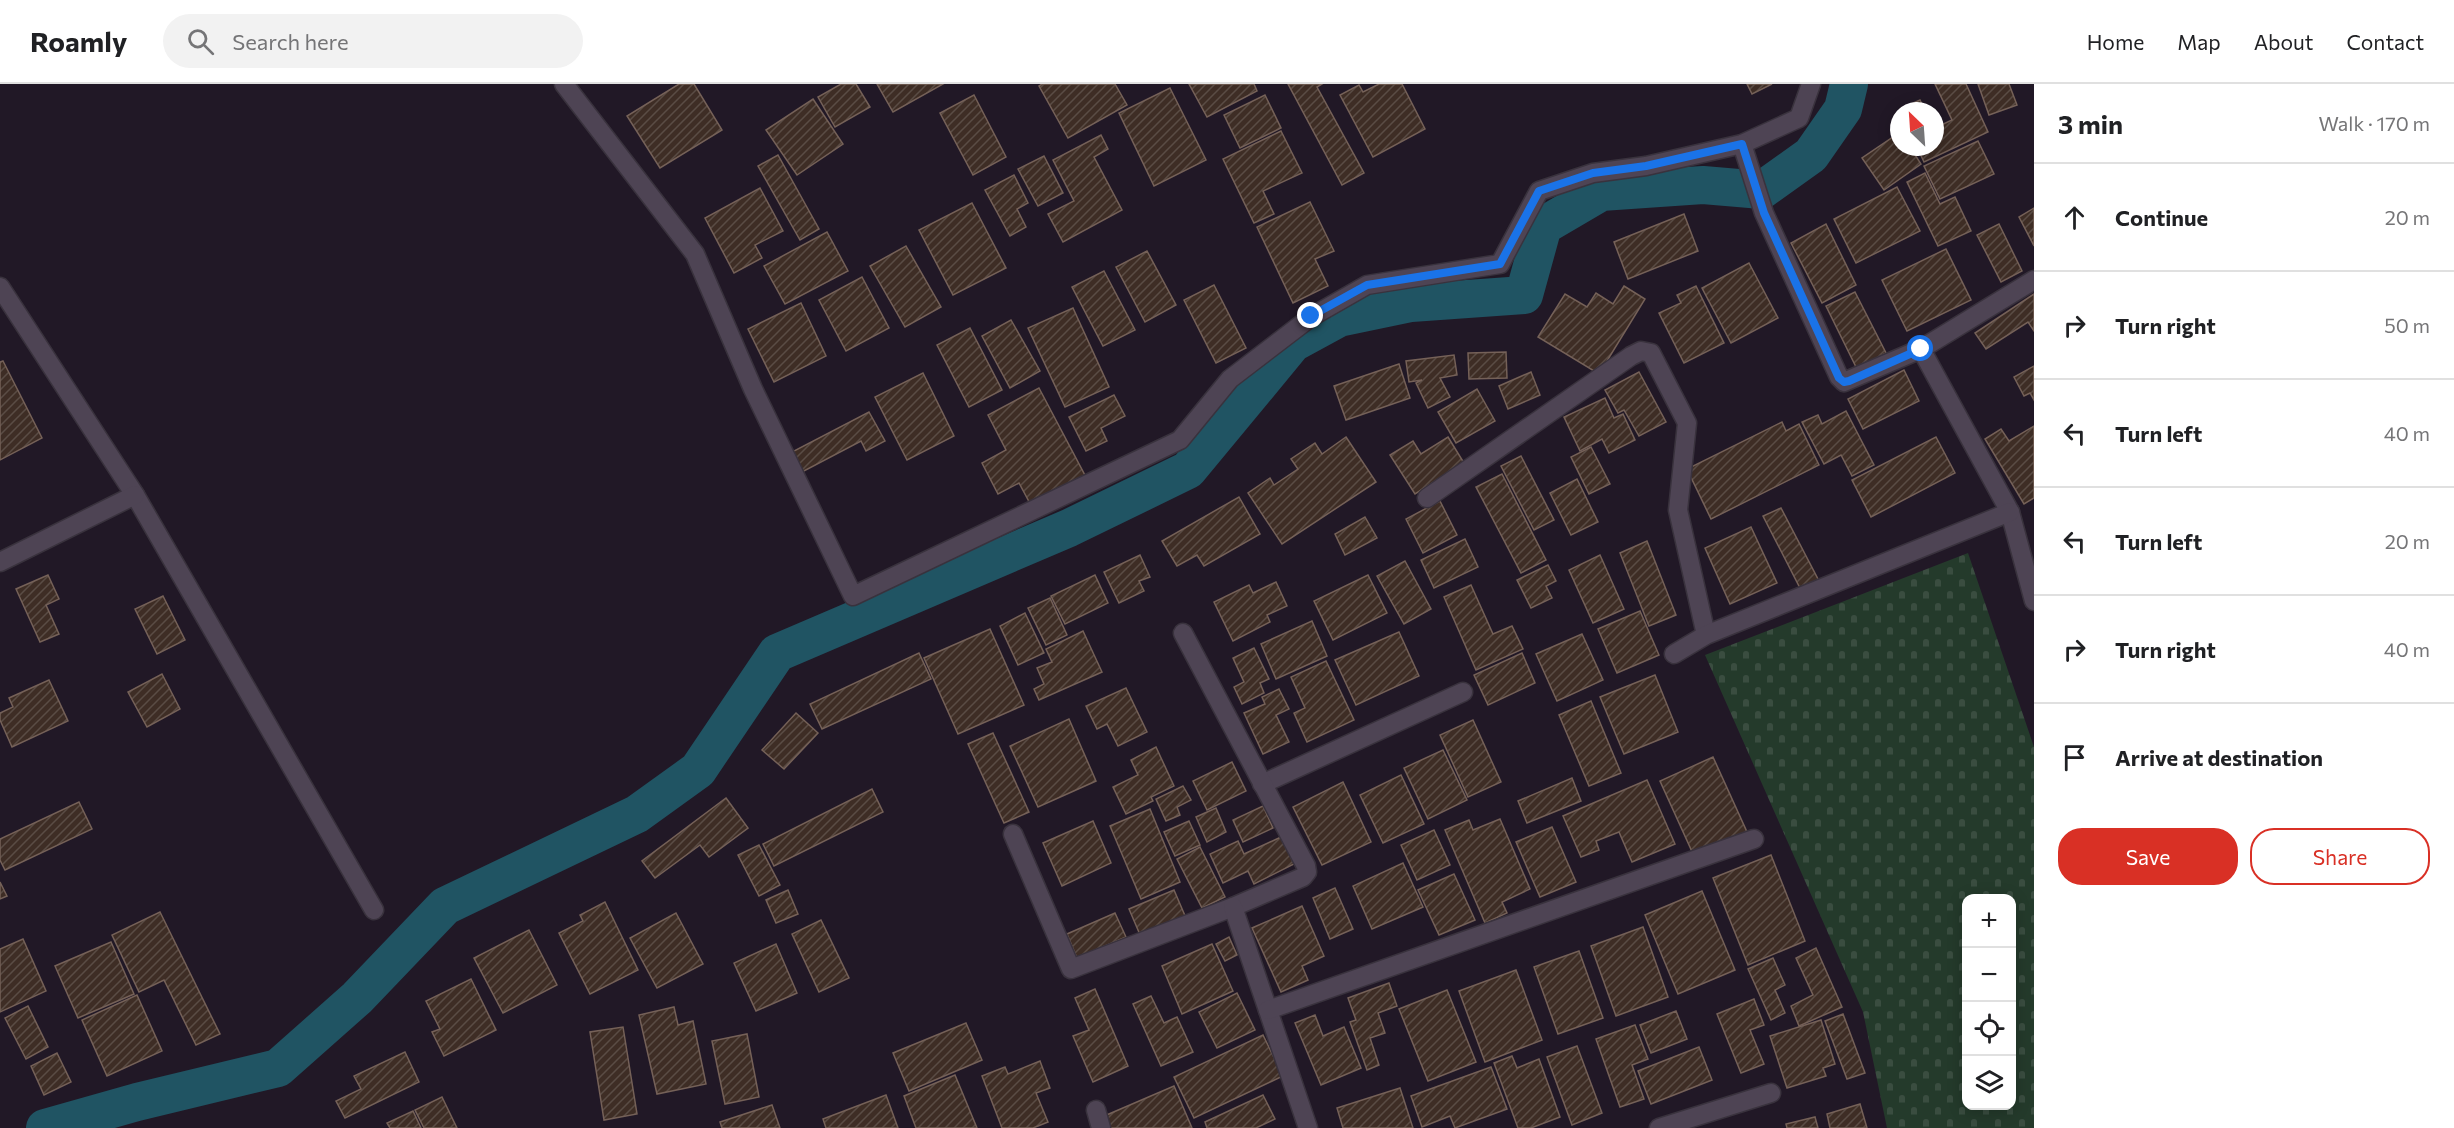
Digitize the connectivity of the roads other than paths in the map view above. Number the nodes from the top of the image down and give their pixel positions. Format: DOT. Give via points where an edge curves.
graph roads {
  1 [pos="564,84"];
  2 [pos="1811,84"];
  3 [pos="1742,144"];
  4 [pos="2034,280"];
  5 [pos="0,287"];
  6 [pos="1921,349"];
  7 [pos="135,495"];
  8 [pos="1427,498"];
  9 [pos="2010,512"];
  10 [pos="0,562"];
  11 [pos="2034,601"];
  12 [pos="1183,633"];
  13 [pos="1706,635"];
  14 [pos="1674,654"];
  15 [pos="1463,692"];
  16 [pos="1262,784"];
  17 [pos="1013,834"];
  18 [pos="1754,839"];
  19 [pos="1233,908"];
  20 [pos="375,910"];
  21 [pos="1268,1010"];
  22 [pos="1771,1093"];
  23 [pos="1096,1110"];
  24 [pos="1101,1128"];
  25 [pos="1308,1128"];
  26 [pos="1659,1128"];
  1 -- 3 [label="street" via="695,254 753,390 853,596 1180,440 1230,379 1311,316 1367,285 1500,264 1539,191 1593,173 1646,166"];
  2 -- 3 [label="street" via="1799,118"];
  3 -- 6 [label="street" via="1764,213 1839,378 1844,382"];
  4 -- 6 [label="street"];
  5 -- 7 [label="street"];
  6 -- 9 [label="street"];
  7 -- 10 [label="street"];
  7 -- 20 [label="street"];
  8 -- 13 [label="street" via="1631,356 1651,352 1687,423 1678,510"];
  9 -- 11 [label="street"];
  9 -- 13 [label="street"];
  12 -- 16 [label="street"];
  13 -- 14 [label="street"];
  15 -- 16 [label="street"];
  16 -- 19 [label="street" via="1307,872"];
  17 -- 19 [label="street" via="1071,969"];
  18 -- 21 [label="street"];
  19 -- 21 [label="street"];
  21 -- 25 [label="street"];
  22 -- 26 [label="street"];
  23 -- 24 [label="street"];
}
